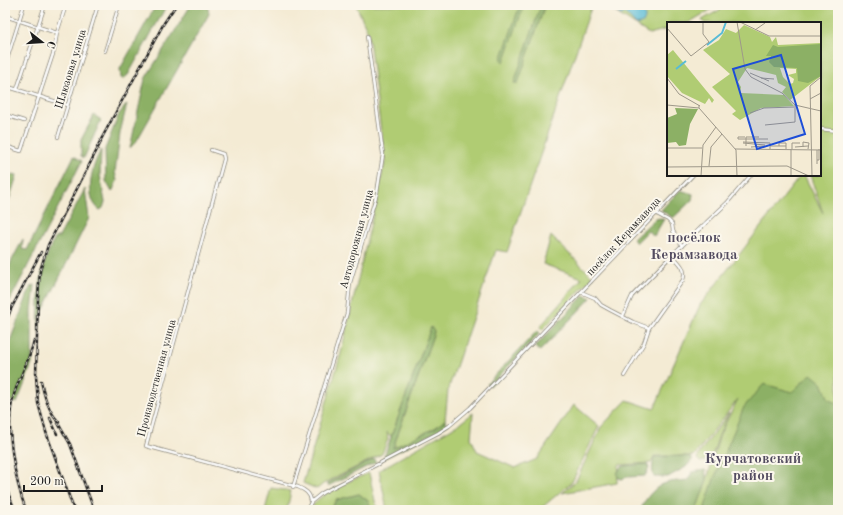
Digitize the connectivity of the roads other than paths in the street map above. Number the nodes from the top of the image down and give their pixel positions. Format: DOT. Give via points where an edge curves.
graph roads {
  1 [pos="24,5"];
  2 [pos="45,5"];
  3 [pos="66,5"];
  4 [pos="98,5"];
  5 [pos="119,5"];
  6 [pos="5,16"];
  7 [pos="20,20"];
  8 [pos="38,27"];
  9 [pos="57,33"];
  10 [pos="367,36"];
  11 [pos="105,51"];
  12 [pos="5,66"];
  13 [pos="5,86"];
  14 [pos="18,89"];
  15 [pos="39,96"];
  16 [pos="67,105"];
  17 [pos="5,115"];
  18 [pos="24,121"];
  19 [pos="822,129"];
  20 [pos="838,131"];
  21 [pos="58,138"];
  22 [pos="5,146"];
  23 [pos="211,150"];
  24 [pos="692,176"];
  25 [pos="750,176"];
  26 [pos="655,213"];
  27 [pos="682,246"];
  28 [pos="672,255"];
  29 [pos="581,292"];
  30 [pos="623,316"];
  31 [pos="649,328"];
  32 [pos="624,376"];
  33 [pos="293,486"];
  34 [pos="311,502"];
  35 [pos="307,510"];
  1 -- 7 [label="street"];
  2 -- 8 [label="street"];
  3 -- 9 [label="street"];
  4 -- 16 [label="street, Шлюзовая улица"];
  5 -- 11 [label="street"];
  6 -- 7 [label="street"];
  7 -- 8 [label="street"];
  7 -- 12 [label="street"];
  8 -- 9 [label="street"];
  8 -- 14 [label="street"];
  9 -- 15 [label="street" via="54,51"];
  10 -- 33 [label="street, Автодорожная улица" via="383,154 374,204 350,283 347,313"];
  13 -- 14 [label="street"];
  14 -- 15 [label="street"];
  15 -- 16 [label="street"];
  15 -- 22 [label="street" via="21,151"];
  16 -- 21 [label="street, Шлюзовая улица"];
  17 -- 18 [label="street"];
  19 -- 20 [label="street"];
  23 -- 33 [label="street, Производственная улица" via="223,154 224,159 146,446"];
  24 -- 26 [label="street, посёлок Керамзавода"];
  25 -- 27 [label="street" via="727,203"];
  26 -- 27 [label="street" via="672,224"];
  26 -- 29 [label="street, посёлок Керамзавода"];
  27 -- 28 [label="street"];
  28 -- 30 [label="street" via="632,296"];
  28 -- 31 [label="street" via="685,270 685,275"];
  29 -- 30 [label="street"];
  29 -- 34 [label="street" via="480,399 449,426 322,493"];
  30 -- 31 [label="street"];
  31 -- 32 [label="street" via="644,343"];
  33 -- 34 [label="street, Производственная улица" via="309,493"];
  34 -- 35 [label="street"];
}
